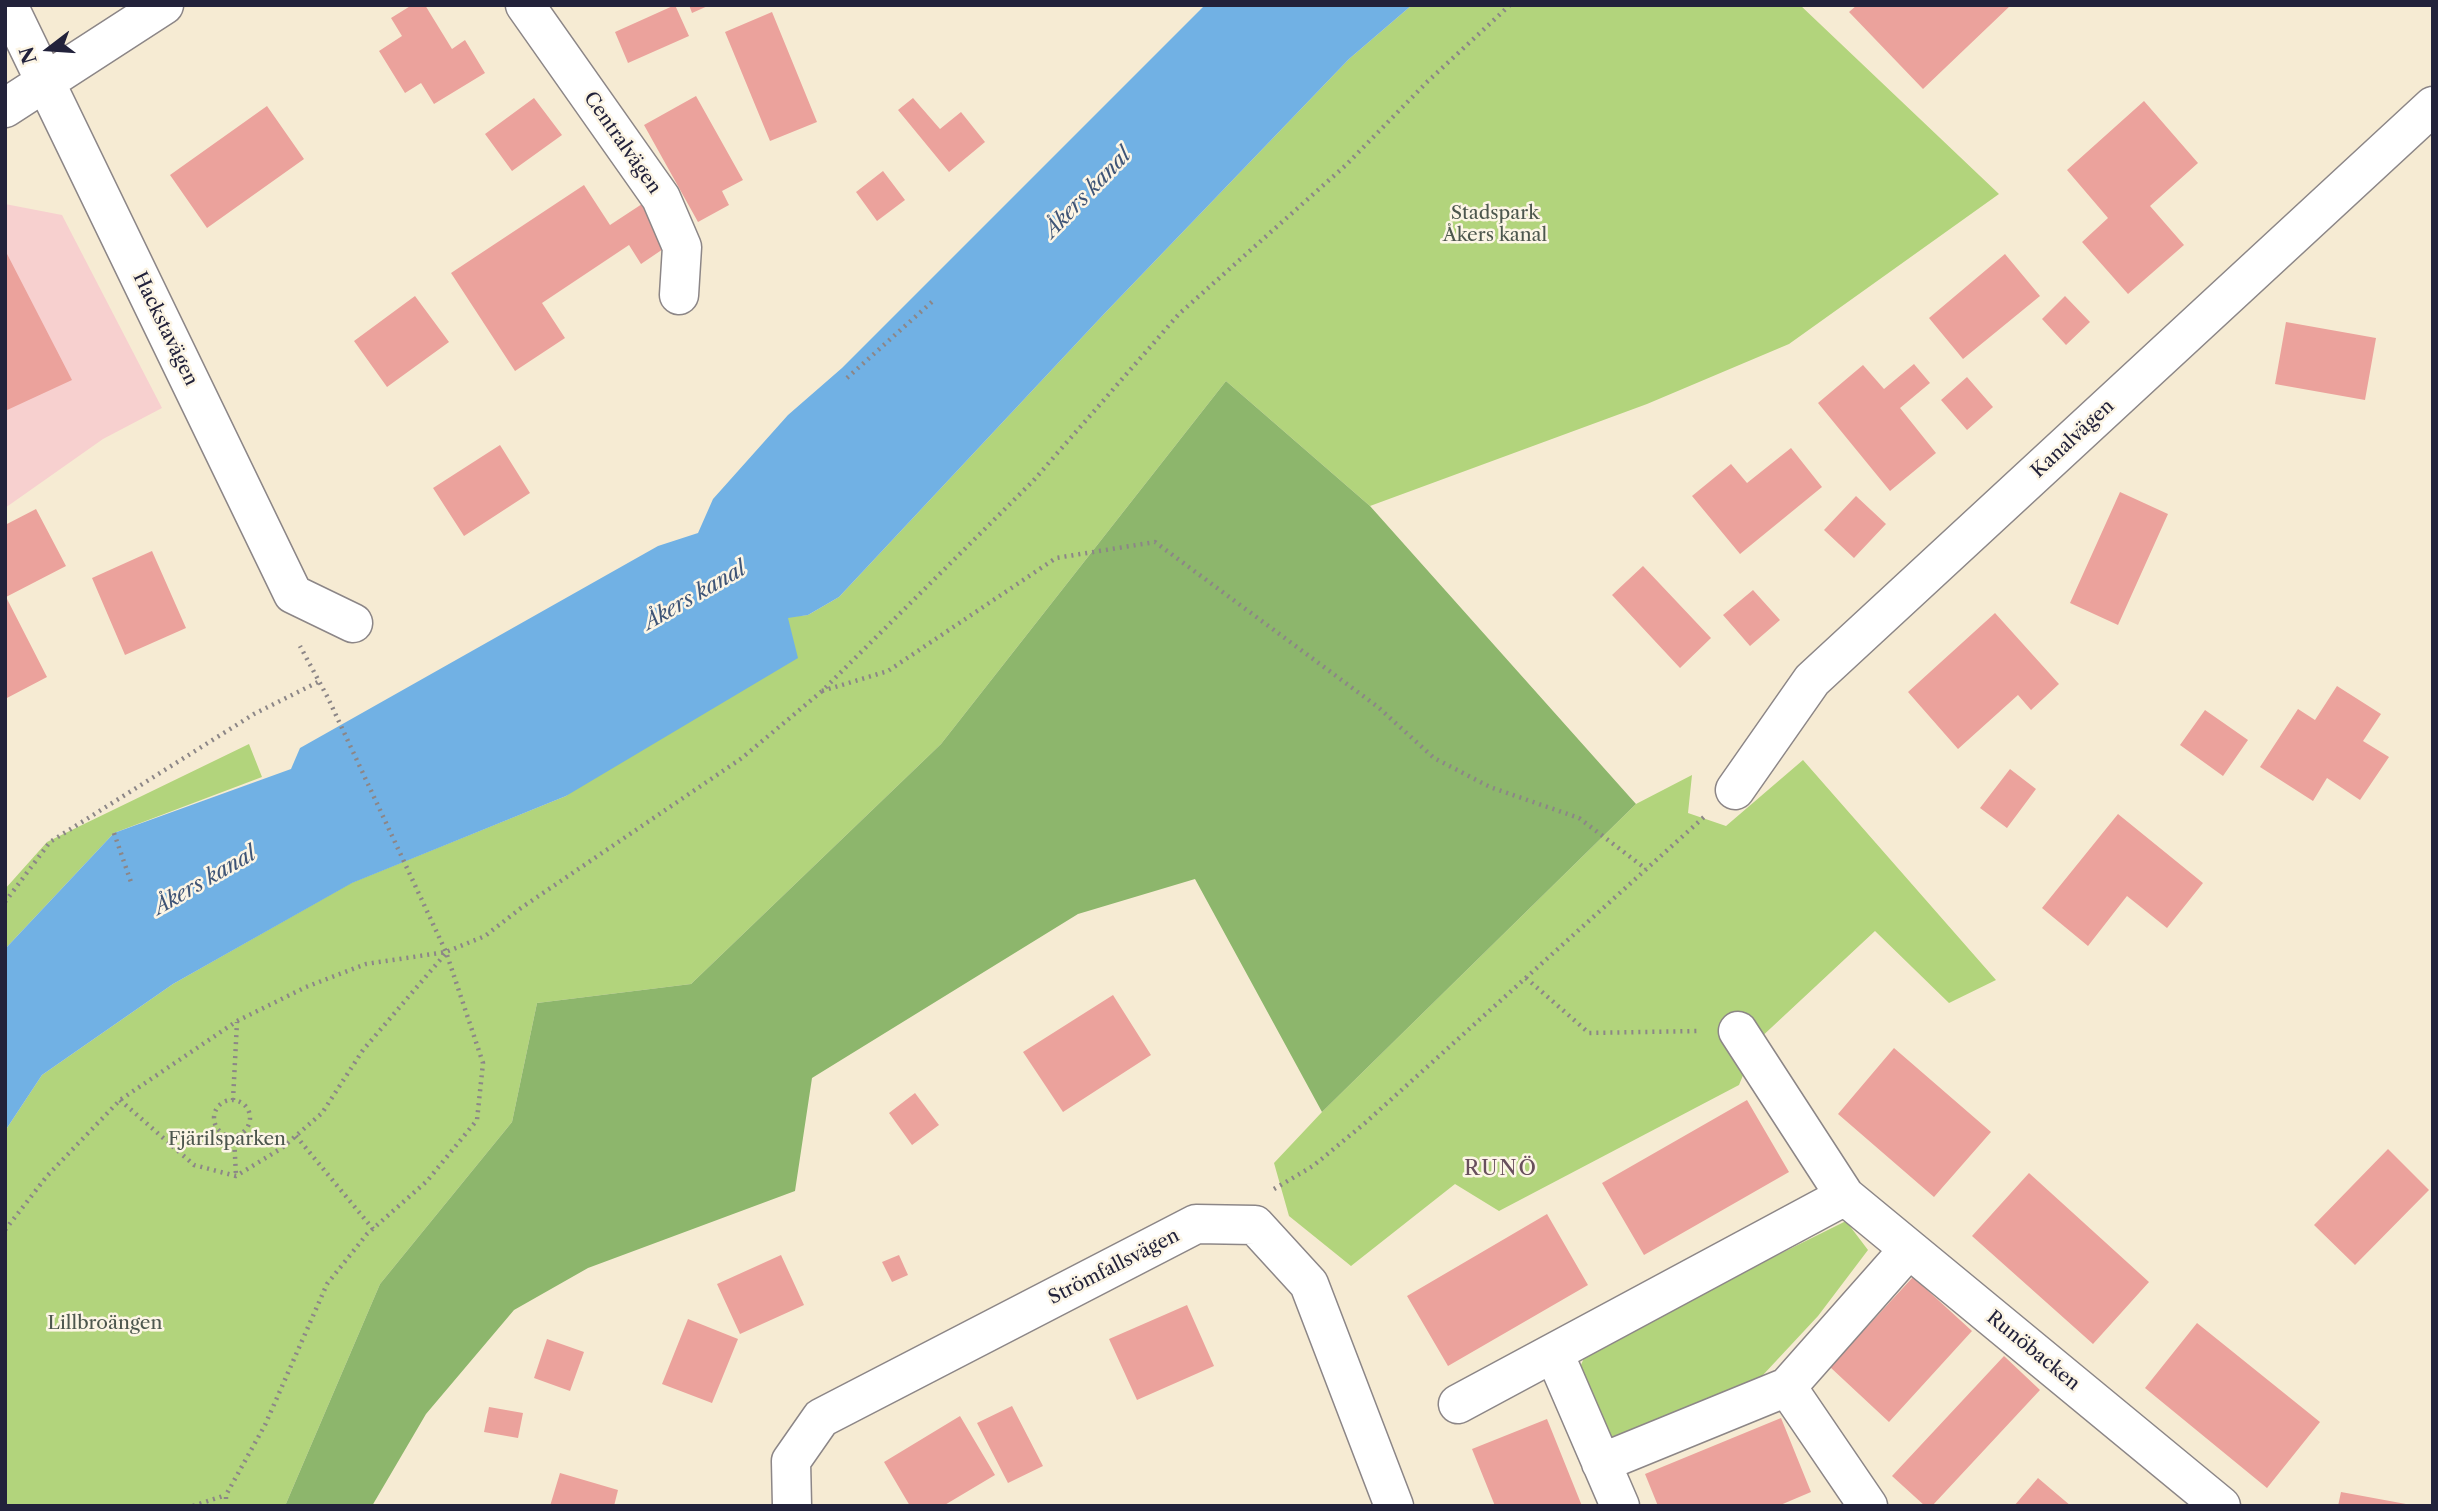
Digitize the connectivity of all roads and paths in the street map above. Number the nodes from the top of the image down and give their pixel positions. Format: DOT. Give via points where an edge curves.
graph roads {
  1 [pos="8,5"];
  2 [pos="164,5"];
  3 [pos="526,5"];
  4 [pos="1510,5"];
  5 [pos="45,81"];
  6 [pos="2433,106"];
  7 [pos="5,108"];
  8 [pos="679,295"];
  9 [pos="934,300"];
  10 [pos="847,378"];
  11 [pos="353,623"];
  12 [pos="318,682"];
  13 [pos="822,691"];
  14 [pos="328,698"];
  15 [pos="1735,790"];
  16 [pos="114,833"];
  17 [pos="1646,869"];
  18 [pos="132,885"];
  19 [pos="5,902"];
  20 [pos="446,952"];
  21 [pos="1526,978"];
  22 [pos="237,1021"];
  23 [pos="1738,1031"];
  24 [pos="120,1100"];
  25 [pos="233,1100"];
  26 [pos="234,1136"];
  27 [pos="296,1136"];
  28 [pos="236,1177"];
  29 [pos="1269,1192"];
  30 [pos="1845,1196"];
  31 [pos="373,1229"];
  32 [pos="5,1230"];
  33 [pos="1909,1249"];
  34 [pos="1554,1353"];
  35 [pos="1787,1387"];
  36 [pos="1458,1404"];
  37 [pos="1601,1463"];
  38 [pos="226,1495"];
  39 [pos="193,1506"];
  40 [pos="226,1506"];
  41 [pos="792,1506"];
  42 [pos="1394,1506"];
  43 [pos="1620,1506"];
  44 [pos="1868,1506"];
  45 [pos="2221,1506"];
  1 -- 5 [label="street, Hackstavägen"];
  2 -- 5 [label="street"];
  3 -- 8 [label="street, Centralvägen" via="661,198 682,247"];
  4 -- 13 [label="path" via="1346,165 1179,314 1033,481"];
  5 -- 7 [label="street"];
  5 -- 11 [label="street, Hackstavägen" via="293,594"];
  6 -- 15 [label="street, Kanalvägen" via="1812,680"];
  9 -- 10 [label="path"];
  12 -- 19 [label="path" via="254,714 50,842"];
  13 -- 17 [label="path" via="888,671 1056,558 1155,542 1378,707 1434,758 1490,787 1579,818"];
  13 -- 20 [label="path" via="742,758 485,936"];
  14 -- 20 [label="path"];
  15 -- 17 [label="path"];
  16 -- 18 [label="path"];
  17 -- 21 [label="path"];
  20 -- 22 [label="path" via="366,964"];
  20 -- 27 [label="path" via="363,1050 322,1113"];
  20 -- 31 [label="path" via="483,1063 477,1120 427,1181"];
  21 -- 23 [label="path" via="1589,1033"];
  21 -- 29 [label="path" via="1365,1123 1313,1166"];
  22 -- 24 [label="path"];
  22 -- 25 [label="path"];
  23 -- 30 [label="street, Runöbacken"];
  24 -- 28 [label="path" via="194,1165"];
  24 -- 32 [label="path" via="47,1176"];
  25 -- 26 [label="path" via="245,1105 250,1121 244,1132"];
  25 -- 26 [label="path" via="221,1103 214,1120 222,1133"];
  26 -- 28 [label="path"];
  27 -- 28 [label="path"];
  27 -- 31 [label="path"];
  30 -- 33 [label="street, Runöbacken"];
  30 -- 34 [label="street"];
  31 -- 38 [label="path" via="327,1284 265,1425"];
  33 -- 35 [label="street"];
  33 -- 45 [label="street, Runöbacken"];
  34 -- 36 [label="street"];
  34 -- 37 [label="street"];
  35 -- 37 [label="street"];
  35 -- 44 [label="street"];
  37 -- 43 [label="street"];
  38 -- 39 [label="path"];
  38 -- 40 [label="path"];
  41 -- 42 [label="street, Strömfallsvägen" via="791,1461 821,1418 1196,1224 1255,1225 1309,1284"];
}
